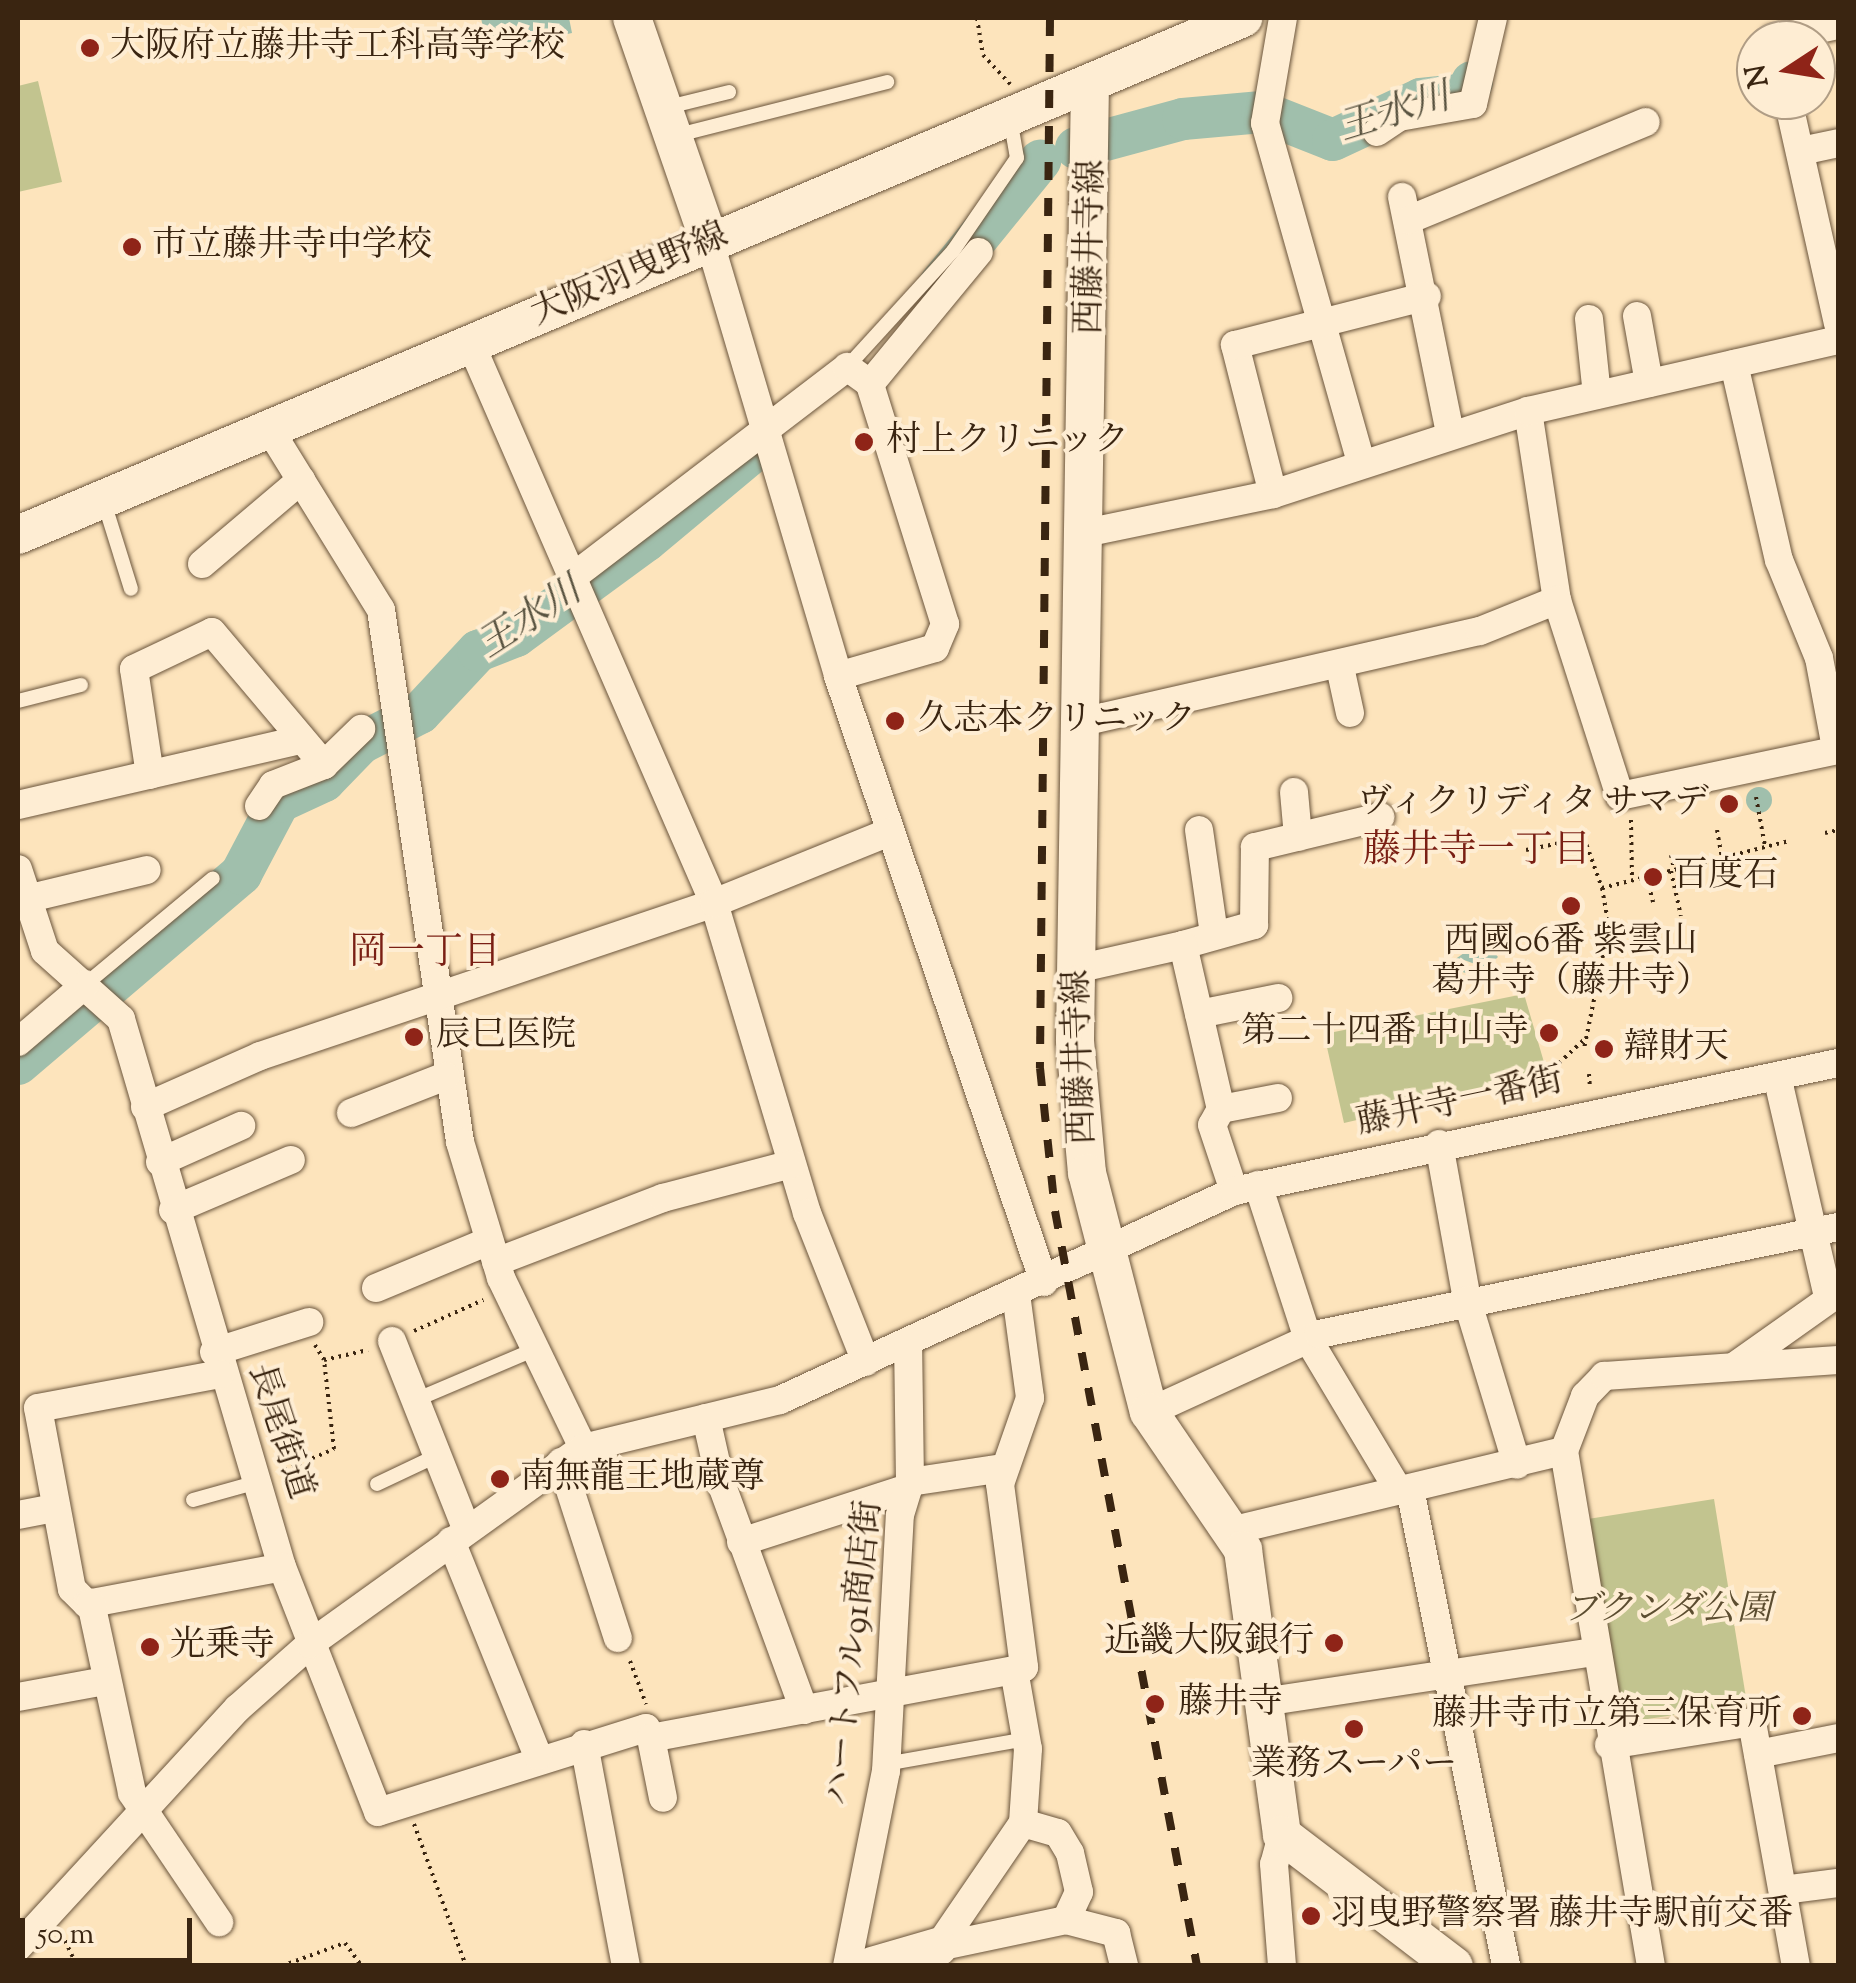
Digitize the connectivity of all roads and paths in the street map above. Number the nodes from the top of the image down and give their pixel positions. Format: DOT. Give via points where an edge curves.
graph roads {
  1 [pos="632,18"];
  2 [pos="977,18"];
  3 [pos="1243,18"];
  4 [pos="1283,18"];
  5 [pos="1493,18"];
  6 [pos="887,82"];
  7 [pos="1090,83"];
  8 [pos="729,92"];
  9 [pos="1017,113"];
  10 [pos="1793,120"];
  11 [pos="668,122"];
  12 [pos="1646,122"];
  13 [pos="1377,132"];
  14 [pos="1838,143"];
  15 [pos="1801,151"];
  16 [pos="710,243"];
  17 [pos="1830,248"];
  18 [pos="979,252"];
  19 [pos="1427,296"];
  20 [pos="1638,316"];
  21 [pos="1589,319"];
  22 [pos="1326,322"];
  23 [pos="1838,323"];
  24 [pos="1838,340"];
  25 [pos="470,342"];
  26 [pos="1734,364"];
  27 [pos="847,367"];
  28 [pos="870,384"];
  29 [pos="1649,384"];
  30 [pos="1597,396"];
  31 [pos="1528,411"];
  32 [pos="764,423"];
  33 [pos="270,430"];
  34 [pos="1450,433"];
  35 [pos="1360,463"];
  36 [pos="300,480"];
  37 [pos="1273,494"];
  38 [pos="103,499"];
  39 [pos="1086,533"];
  40 [pos="18,535"];
  41 [pos="202,564"];
  42 [pos="574,576"];
  43 [pos="131,589"];
  44 [pos="1557,600"];
  45 [pos="1340,667"];
  46 [pos="838,676"];
  47 [pos="81,685"];
  48 [pos="18,700"];
  49 [pos="1350,712"];
  50 [pos="1082,722"];
  51 [pos="361,729"];
  52 [pos="300,740"];
  53 [pos="1837,749"];
  54 [pos="324,765"];
  55 [pos="150,774"];
  56 [pos="1294,792"];
  57 [pos="1756,797"];
  58 [pos="18,805"];
  59 [pos="259,806"];
  60 [pos="1630,816"];
  61 [pos="1380,817"];
  62 [pos="1199,830"];
  63 [pos="1716,830"];
  64 [pos="1838,830"];
  65 [pos="890,832"];
  66 [pos="1825,833"];
  67 [pos="1298,836"];
  68 [pos="1789,841"];
  69 [pos="1766,846"];
  70 [pos="1526,850"];
  71 [pos="1671,854"];
  72 [pos="1718,858"];
  73 [pos="18,869"];
  74 [pos="147,870"];
  75 [pos="1672,870"];
  76 [pos="1647,876"];
  77 [pos="213,878"];
  78 [pos="1632,880"];
  79 [pos="1602,888"];
  80 [pos="26,899"];
  81 [pos="1653,902"];
  82 [pos="714,904"];
  83 [pos="1680,916"];
  84 [pos="1214,934"];
  85 [pos="1183,946"];
  86 [pos="1076,969"];
  87 [pos="94,990"];
  88 [pos="436,994"];
  89 [pos="1278,998"];
  90 [pos="1198,1014"];
  91 [pos="1586,1038"];
  92 [pos="18,1042"];
  93 [pos="1584,1049"];
  94 [pos="1559,1063"];
  95 [pos="1838,1063"];
  96 [pos="446,1076"];
  97 [pos="1777,1076"];
  98 [pos="1278,1098"];
  99 [pos="145,1107"];
  100 [pos="1221,1109"];
  101 [pos="351,1113"];
  102 [pos="242,1126"];
  103 [pos="1438,1144"];
  104 [pos="291,1160"];
  105 [pos="160,1162"];
  106 [pos="792,1164"];
  107 [pos="1246,1188"];
  108 [pos="174,1210"];
  109 [pos="1838,1227"];
  110 [pos="1811,1234"];
  111 [pos="1106,1247"];
  112 [pos="492,1252"];
  113 [pos="1032,1287"];
  114 [pos="376,1288"];
  115 [pos="1833,1296"];
  116 [pos="1467,1300"];
  117 [pos="309,1322"];
  118 [pos="392,1340"];
  119 [pos="1308,1340"];
  120 [pos="908,1346"];
  121 [pos="531,1351"];
  122 [pos="324,1360"];
  123 [pos="866,1362"];
  124 [pos="217,1363"];
  125 [pos="1735,1366"];
  126 [pos="1837,1366"];
  127 [pos="412,1401"];
  128 [pos="1149,1412"];
  129 [pos="706,1418"];
  130 [pos="1564,1452"];
  131 [pos="572,1455"];
  132 [pos="432,1458"];
  133 [pos="1517,1465"];
  134 [pos="1004,1468"];
  135 [pos="258,1482"];
  136 [pos="377,1484"];
  137 [pos="909,1485"];
  138 [pos="1405,1490"];
  139 [pos="194,1500"];
  140 [pos="54,1508"];
  141 [pos="18,1516"];
  142 [pos="1234,1530"];
  143 [pos="459,1535"];
  144 [pos="741,1542"];
  145 [pos="282,1567"];
  146 [pos="91,1603"];
  147 [pos="618,1638"];
  148 [pos="310,1644"];
  149 [pos="1592,1652"];
  150 [pos="1014,1670"];
  151 [pos="1449,1674"];
  152 [pos="104,1681"];
  153 [pos="888,1696"];
  154 [pos="18,1697"];
  155 [pos="1263,1702"];
  156 [pos="804,1710"];
  157 [pos="655,1737"];
  158 [pos="1026,1738"];
  159 [pos="1838,1738"];
  160 [pos="584,1744"];
  161 [pos="1609,1745"];
  162 [pos="1758,1754"];
  163 [pos="538,1756"];
  164 [pos="886,1764"];
  165 [pos="664,1798"];
  166 [pos="406,1802"];
  167 [pos="142,1812"];
  168 [pos="1023,1824"];
  169 [pos="1282,1835"];
  170 [pos="1838,1883"];
  171 [pos="1782,1890"];
  172 [pos="49,1914"];
  173 [pos="1066,1920"];
  174 [pos="191,1933"];
  175 [pos="18,1947"];
  176 [pos="938,1947"];
  177 [pos="77,1966"];
  178 [pos="282,1966"];
  179 [pos="362,1966"];
  180 [pos="466,1966"];
  181 [pos="626,1966"];
  182 [pos="847,1966"];
  183 [pos="872,1966"];
  184 [pos="1124,1966"];
  185 [pos="1282,1966"];
  186 [pos="1454,1966"];
  187 [pos="1506,1966"];
  188 [pos="1651,1966"];
  189 [pos="1796,1966"];
  1 -- 11 [label="main road"];
  2 -- 9 [label="path" via="983,55"];
  3 -- 7 [label="main road, 大阪羽曳野線"];
  4 -- 22 [label="street" via="1264,114"];
  5 -- 13 [label="street" via="1473,104 1399,117"];
  6 -- 11 [label="lane"];
  7 -- 9 [label="main road, 大阪羽曳野線"];
  7 -- 39 [label="main road, 西藤井寺線"];
  8 -- 11 [label="lane"];
  9 -- 16 [label="main road, 大阪羽曳野線"];
  9 -- 27 [label="lane" via="1017,158 953,251"];
  10 -- 15 [label="street"];
  11 -- 16 [label="main road"];
  12 -- 19 [label="street" via="1405,208"];
  14 -- 15 [label="street"];
  15 -- 17 [label="street"];
  16 -- 25 [label="main road, 大阪羽曳野線"];
  16 -- 32 [label="street"];
  17 -- 23 [label="street"];
  18 -- 28 [label="street"];
  19 -- 22 [label="street"];
  19 -- 34 [label="street"];
  20 -- 29 [label="street"];
  21 -- 30 [label="street"];
  22 -- 35 [label="street"];
  22 -- 37 [label="street" via="1235,344"];
  24 -- 26 [label="street"];
  25 -- 33 [label="main road, 大阪羽曳野線"];
  25 -- 42 [label="street"];
  26 -- 29 [label="street"];
  26 -- 53 [label="street" via="1778,560 1819,658"];
  27 -- 28 [label="street"];
  27 -- 32 [label="street"];
  28 -- 46 [label="street" via="946,624 934,648"];
  29 -- 30 [label="street"];
  30 -- 31 [label="street"];
  31 -- 34 [label="street"];
  31 -- 44 [label="street"];
  32 -- 42 [label="street" via="702,483"];
  32 -- 46 [label="street"];
  33 -- 36 [label="street"];
  33 -- 38 [label="main road, 大阪羽曳野線"];
  34 -- 35 [label="street"];
  35 -- 37 [label="street"];
  36 -- 41 [label="street"];
  36 -- 88 [label="street" via="382,610 402,706"];
  37 -- 39 [label="street"];
  38 -- 40 [label="main road, 大阪羽曳野線"];
  38 -- 43 [label="lane"];
  39 -- 50 [label="main road, 西藤井寺線"];
  42 -- 82 [label="street"];
  44 -- 45 [label="street" via="1480,631"];
  44 -- 53 [label="street" via="1620,796"];
  45 -- 49 [label="street"];
  45 -- 50 [label="street"];
  46 -- 65 [label="street"];
  47 -- 48 [label="lane"];
  50 -- 86 [label="main road, 西藤井寺線"];
  51 -- 54 [label="street"];
  52 -- 54 [label="street"];
  52 -- 55 [label="street"];
  52 -- 55 [label="street" via="212,632 134,668"];
  54 -- 59 [label="street" via="273,785"];
  55 -- 58 [label="street"];
  56 -- 67 [label="street"];
  57 -- 69 [label="path"];
  60 -- 78 [label="path"];
  61 -- 67 [label="street"];
  62 -- 84 [label="street"];
  63 -- 72 [label="path"];
  64 -- 66 [label="path"];
  65 -- 82 [label="street"];
  65 -- 113 [label="street"];
  67 -- 84 [label="street" via="1255,846 1254,925"];
  68 -- 69 [label="path"];
  69 -- 72 [label="path"];
  70 -- 79 [label="path" via="1584,838"];
  71 -- 75 [label="path"];
  72 -- 75 [label="path"];
  73 -- 80 [label="street, 長尾街道"];
  74 -- 80 [label="street"];
  75 -- 76 [label="path"];
  75 -- 83 [label="path"];
  76 -- 78 [label="path"];
  76 -- 81 [label="path"];
  77 -- 87 [label="lane"];
  78 -- 79 [label="path"];
  79 -- 91 [label="path" via="1609,926"];
  80 -- 87 [label="street, 長尾街道" via="45,951"];
  82 -- 88 [label="street"];
  82 -- 106 [label="street"];
  84 -- 85 [label="street"];
  85 -- 86 [label="street"];
  85 -- 90 [label="street"];
  86 -- 111 [label="main road, 西藤井寺線" via="1077,1108"];
  87 -- 92 [label="street"];
  87 -- 99 [label="street, 長尾街道" via="120,1018"];
  88 -- 96 [label="street"];
  88 -- 99 [label="street"];
  89 -- 90 [label="street"];
  90 -- 100 [label="street"];
  91 -- 93 [label="path"];
  91 -- 94 [label="path"];
  95 -- 97 [label="street, 藤井寺一番街"];
  96 -- 101 [label="street"];
  96 -- 112 [label="street"];
  97 -- 103 [label="street, 藤井寺一番街"];
  97 -- 110 [label="street"];
  98 -- 100 [label="street"];
  99 -- 105 [label="street, 長尾街道"];
  100 -- 107 [label="street" via="1212,1125"];
  102 -- 105 [label="street"];
  103 -- 107 [label="street, 藤井寺一番街"];
  103 -- 116 [label="street"];
  104 -- 108 [label="street"];
  105 -- 108 [label="street, 長尾街道"];
  106 -- 112 [label="street"];
  106 -- 123 [label="street"];
  107 -- 111 [label="street, 藤井寺一番街"];
  107 -- 119 [label="street"];
  108 -- 124 [label="street, 長尾街道"];
  109 -- 110 [label="street"];
  110 -- 115 [label="street"];
  110 -- 116 [label="street"];
  111 -- 113 [label="street, 藤井寺一番街"];
  111 -- 128 [label="main road, 西藤井寺線"];
  112 -- 114 [label="street"];
  112 -- 121 [label="street"];
  113 -- 120 [label="street, 藤井寺一番街"];
  113 -- 134 [label="street" via="1030,1398"];
  115 -- 125 [label="street"];
  116 -- 119 [label="street"];
  116 -- 133 [label="street"];
  117 -- 124 [label="street"];
  118 -- 127 [label="street"];
  119 -- 128 [label="street"];
  119 -- 138 [label="street"];
  120 -- 123 [label="street, 藤井寺一番街"];
  120 -- 137 [label="street, ハートフル91商店街"];
  121 -- 127 [label="lane"];
  121 -- 131 [label="street"];
  122 -- 135 [label="path" via="334,1449"];
  123 -- 129 [label="street, 藤井寺一番街" via="780,1400"];
  124 -- 135 [label="street, 長尾街道"];
  124 -- 140 [label="street" via="38,1408"];
  125 -- 126 [label="street"];
  125 -- 130 [label="street" via="1604,1376 1586,1396"];
  127 -- 132 [label="street"];
  128 -- 142 [label="main road, 西藤井寺線"];
  129 -- 131 [label="street, 藤井寺一番街"];
  129 -- 144 [label="street"];
  130 -- 133 [label="street"];
  130 -- 149 [label="street"];
  131 -- 143 [label="street"];
  131 -- 147 [label="street"];
  132 -- 136 [label="lane"];
  132 -- 143 [label="street"];
  133 -- 138 [label="street"];
  134 -- 137 [label="street"];
  134 -- 150 [label="street" via="1024,1666"];
  135 -- 139 [label="lane"];
  135 -- 145 [label="street, 長尾街道"];
  137 -- 144 [label="street"];
  137 -- 153 [label="street, ハートフル91商店街"];
  138 -- 142 [label="street"];
  138 -- 151 [label="street"];
  140 -- 141 [label="street"];
  140 -- 146 [label="street" via="72,1589"];
  142 -- 155 [label="main road, 西藤井寺線"];
  143 -- 148 [label="street"];
  143 -- 163 [label="street"];
  144 -- 156 [label="street"];
  145 -- 146 [label="street"];
  145 -- 148 [label="street, 長尾街道"];
  146 -- 152 [label="street"];
  147 -- 157 [label="path"];
  148 -- 166 [label="street, 長尾街道" via="378,1812"];
  148 -- 167 [label="street"];
  149 -- 151 [label="street"];
  149 -- 161 [label="street"];
  150 -- 153 [label="street"];
  150 -- 158 [label="street"];
  151 -- 155 [label="street"];
  151 -- 187 [label="street"];
  152 -- 154 [label="street"];
  152 -- 167 [label="street"];
  153 -- 156 [label="street"];
  153 -- 164 [label="street, ハートフル91商店街"];
  155 -- 169 [label="main road, 西藤井寺線"];
  156 -- 157 [label="street"];
  157 -- 160 [label="street" via="646,1728"];
  157 -- 165 [label="street"];
  158 -- 164 [label="lane"];
  158 -- 168 [label="street"];
  159 -- 162 [label="street"];
  160 -- 163 [label="street"];
  160 -- 181 [label="street"];
  161 -- 162 [label="street" via="1752,1722"];
  161 -- 188 [label="street"];
  162 -- 171 [label="street"];
  163 -- 166 [label="street"];
  164 -- 182 [label="street, ハートフル91商店街"];
  166 -- 180 [label="path"];
  167 -- 172 [label="street"];
  167 -- 174 [label="street" via="223,1921"];
  168 -- 173 [label="street" via="1058,1833 1070,1853 1080,1892"];
  168 -- 176 [label="street"];
  169 -- 185 [label="street" via="1274,1864"];
  169 -- 186 [label="main road"];
  170 -- 171 [label="street"];
  171 -- 189 [label="street"];
  172 -- 175 [label="street"];
  172 -- 177 [label="path"];
  173 -- 176 [label="street"];
  173 -- 184 [label="street" via="1116,1933"];
  176 -- 183 [label="main road"];
  178 -- 179 [label="path" via="345,1944"];
}
